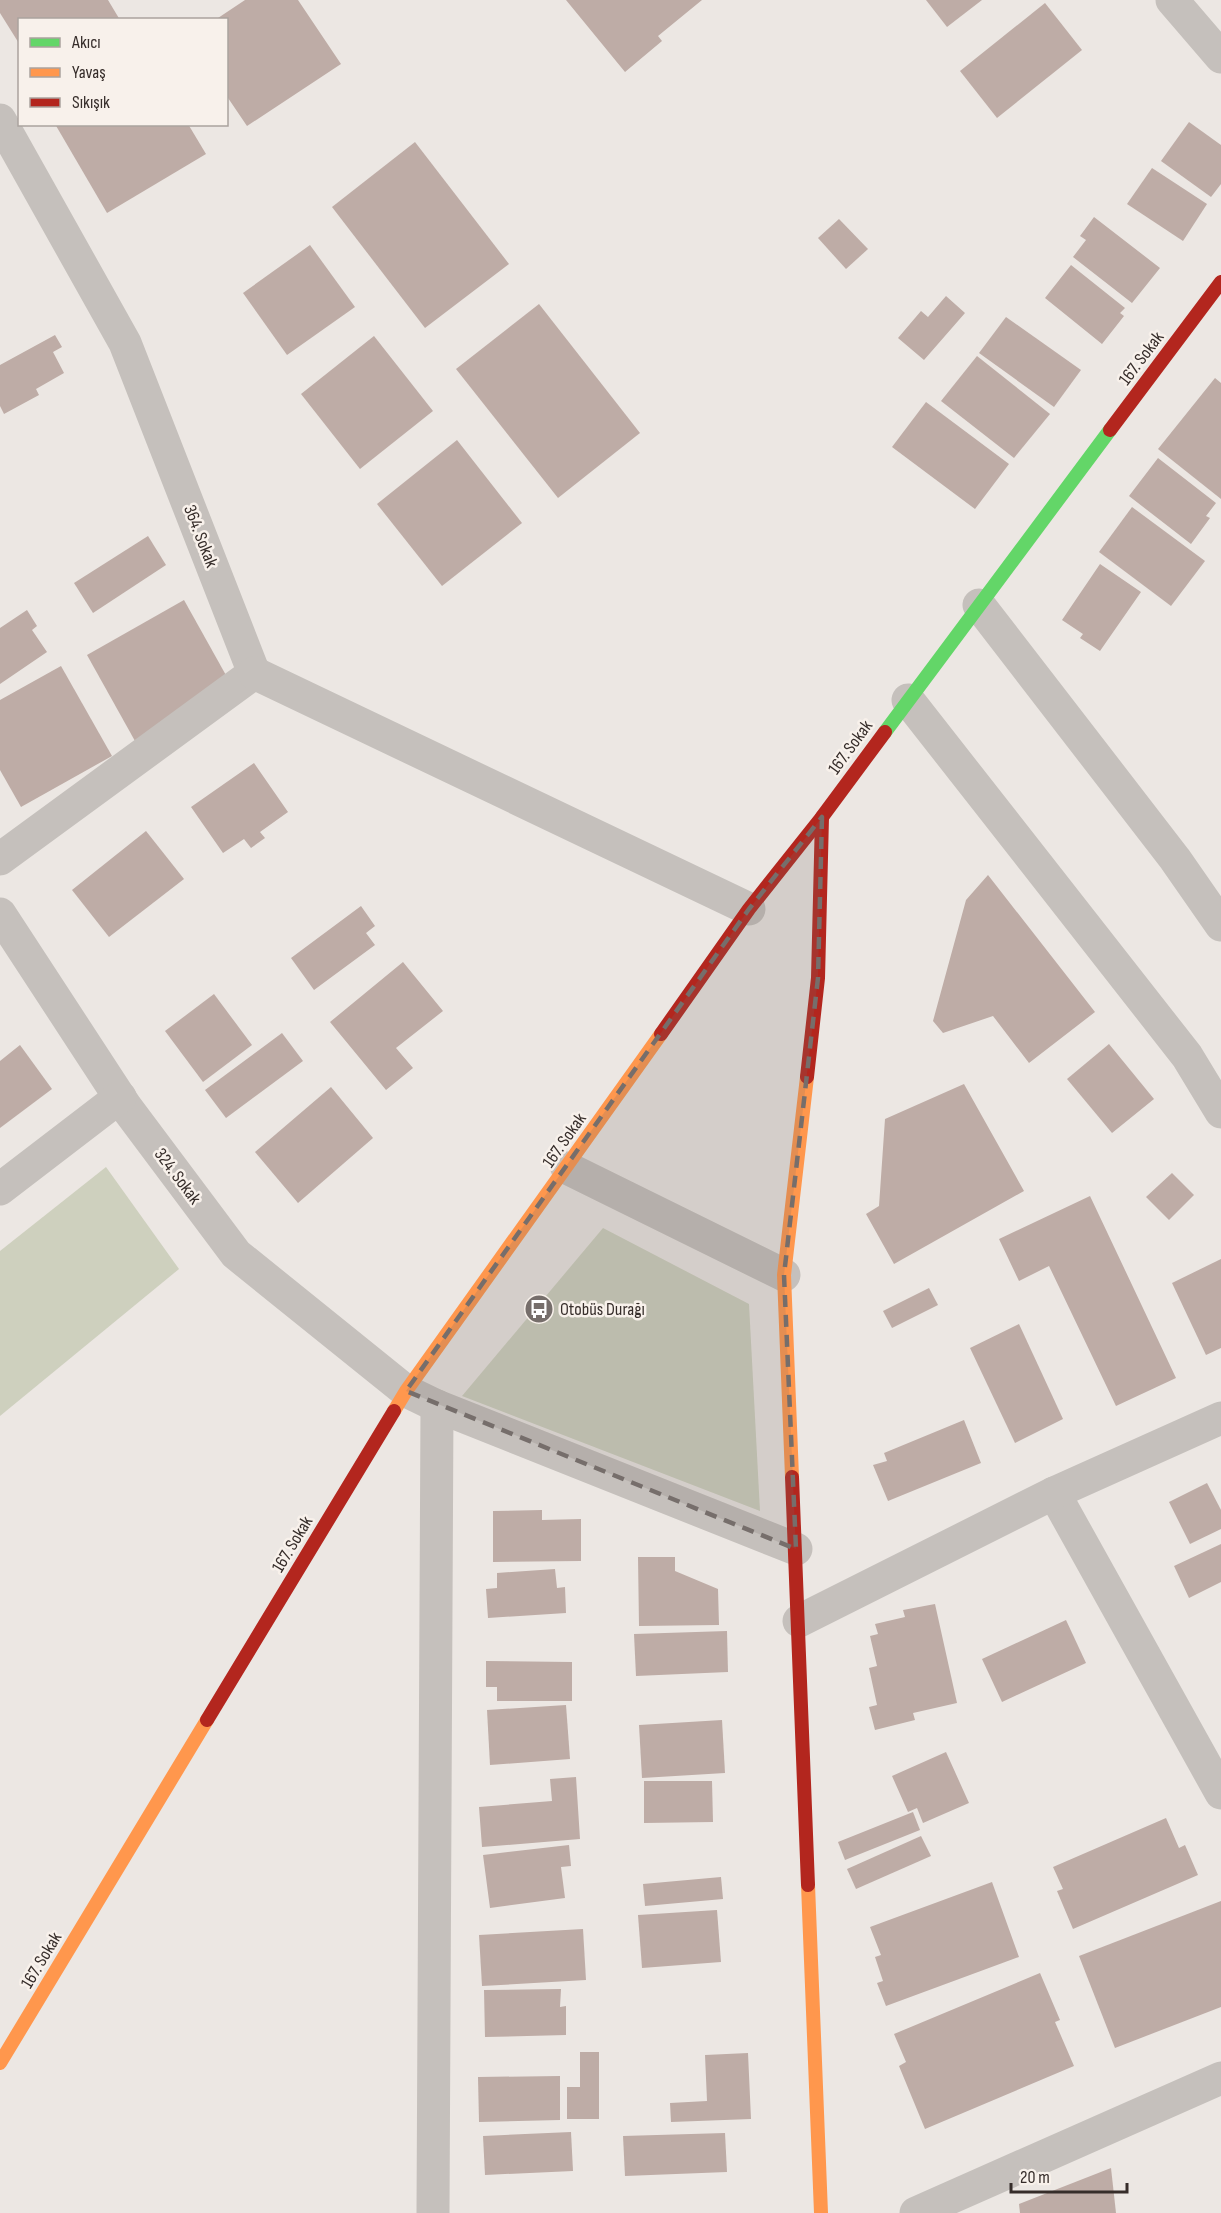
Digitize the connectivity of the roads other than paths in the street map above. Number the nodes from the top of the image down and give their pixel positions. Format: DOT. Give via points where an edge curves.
graph roads {
  1 [pos="1172,0"];
  2 [pos="1221,57"];
  3 [pos="0,120"];
  4 [pos="1221,282"];
  5 [pos="979,605"];
  6 [pos="254,673"];
  7 [pos="908,700"];
  8 [pos="822,817"];
  9 [pos="0,860"];
  10 [pos="749,909"];
  11 [pos="0,914"];
  12 [pos="1221,925"];
  13 [pos="120,1096"];
  14 [pos="1221,1112"];
  15 [pos="567,1168"];
  16 [pos="0,1189"];
  17 [pos="784,1275"];
  18 [pos="406,1391"];
  19 [pos="437,1406"];
  20 [pos="1221,1418"];
  21 [pos="1054,1493"];
  22 [pos="796,1549"];
  23 [pos="799,1621"];
  24 [pos="1221,1793"];
  25 [pos="0,2063"];
  26 [pos="1221,2078"];
  27 [pos="433,2213"];
  28 [pos="820,2213"];
  29 [pos="916,2213"];
  1 -- 2 [label="street"];
  3 -- 6 [label="street, 364. Sokak" via="125,343"];
  4 -- 5 [label="street, 167. Sokak"];
  5 -- 7 [label="street, 167. Sokak"];
  5 -- 12 [label="street" via="1175,859"];
  6 -- 9 [label="street"];
  6 -- 10 [label="street"];
  7 -- 8 [label="street, 167. Sokak"];
  7 -- 14 [label="street" via="1187,1056"];
  8 -- 10 [label="street, 167. Sokak"];
  8 -- 17 [label="street" via="819,978"];
  10 -- 15 [label="street, 167. Sokak"];
  11 -- 13 [label="street, 324. Sokak"];
  13 -- 16 [label="street"];
  13 -- 18 [label="street, 324. Sokak" via="236,1254"];
  15 -- 17 [label="street"];
  15 -- 18 [label="street, 167. Sokak"];
  17 -- 22 [label="street"];
  18 -- 19 [label="street, 324. Sokak"];
  18 -- 25 [label="street, 167. Sokak"];
  19 -- 22 [label="street, 324. Sokak"];
  19 -- 27 [label="street"];
  20 -- 21 [label="street"];
  21 -- 23 [label="street"];
  21 -- 24 [label="street"];
  22 -- 23 [label="street"];
  23 -- 28 [label="street"];
  26 -- 29 [label="street"];
}
